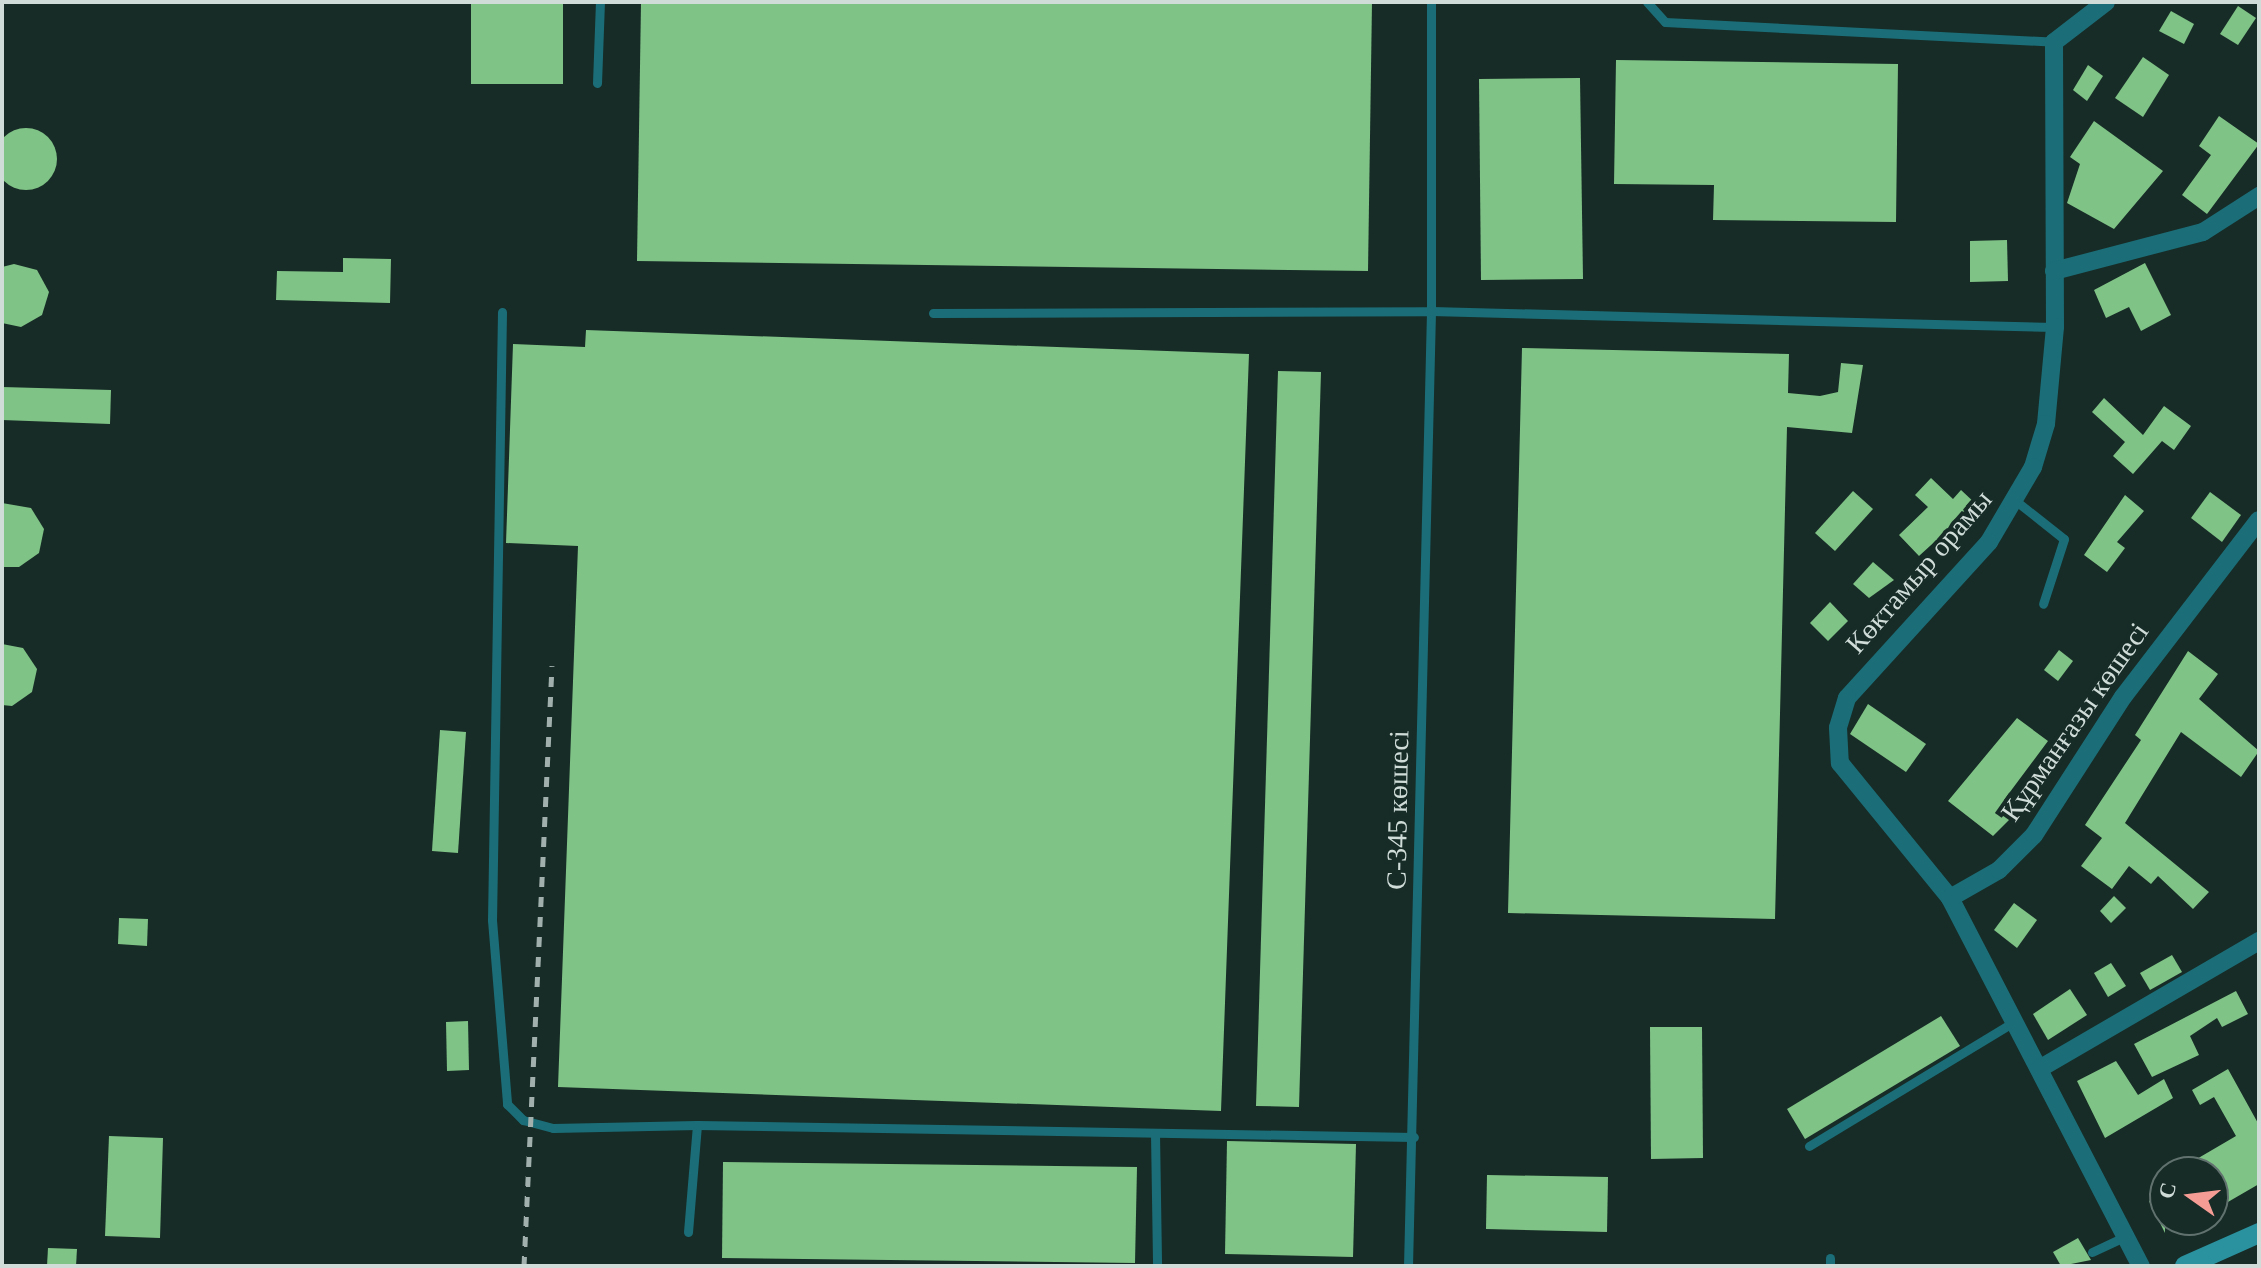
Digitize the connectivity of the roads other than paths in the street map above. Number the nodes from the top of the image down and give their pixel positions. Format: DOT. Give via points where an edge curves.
graph roads {
  1 [pos="600,2"];
  2 [pos="1431,2"];
  3 [pos="1647,2"];
  4 [pos="2106,2"];
  5 [pos="2054,42"];
  6 [pos="597,83"];
  7 [pos="2259,196"];
  8 [pos="2054,271"];
  9 [pos="1431,311"];
  10 [pos="502,312"];
  11 [pos="933,313"];
  12 [pos="2055,327"];
  13 [pos="2016,501"];
  14 [pos="2259,520"];
  15 [pos="2043,604"];
  16 [pos="1950,898"];
  17 [pos="2259,941"];
  18 [pos="2014,1022"];
  19 [pos="2039,1069"];
  20 [pos="697,1125"];
  21 [pos="1155,1133"];
  22 [pos="1414,1137"];
  23 [pos="1809,1146"];
  24 [pos="688,1232"];
  25 [pos="2259,1233"];
  26 [pos="2126,1236"];
  27 [pos="2092,1252"];
  28 [pos="1157,1266"];
  29 [pos="1408,1266"];
  30 [pos="2141,1266"];
  31 [pos="2185,1266"];
  1 -- 6 [label="lane"];
  2 -- 9 [label="lane, С-345 көшесі"];
  3 -- 5 [label="lane" via="1665,22"];
  4 -- 5 [label="street"];
  5 -- 8 [label="street, Көктамыр орамы"];
  7 -- 8 [label="street" via="2203,232"];
  8 -- 12 [label="street, Көктамыр орамы"];
  9 -- 11 [label="lane"];
  9 -- 12 [label="lane"];
  9 -- 22 [label="lane, С-345 көшесі"];
  10 -- 20 [label="lane" via="492,920 507,1104 523,1120 553,1128"];
  12 -- 13 [label="street, Көктамыр орамы" via="2046,424"];
  13 -- 15 [label="lane" via="2064,539"];
  13 -- 16 [label="street, Көктамыр орамы" via="1989,542 1847,698 1838,728 1840,763"];
  14 -- 16 [label="street, Құрманғазы көшесі" via="2123,697 2034,835 1999,870"];
  16 -- 18 [label="street"];
  17 -- 19 [label="street"];
  18 -- 19 [label="street"];
  18 -- 23 [label="lane"];
  19 -- 26 [label="street"];
  20 -- 21 [label="lane"];
  20 -- 24 [label="lane"];
  21 -- 22 [label="lane"];
  21 -- 28 [label="lane"];
  22 -- 29 [label="lane, С-345 көшесі"];
  25 -- 31 [label="main road"];
  26 -- 27 [label="lane"];
  26 -- 30 [label="street"];
}
